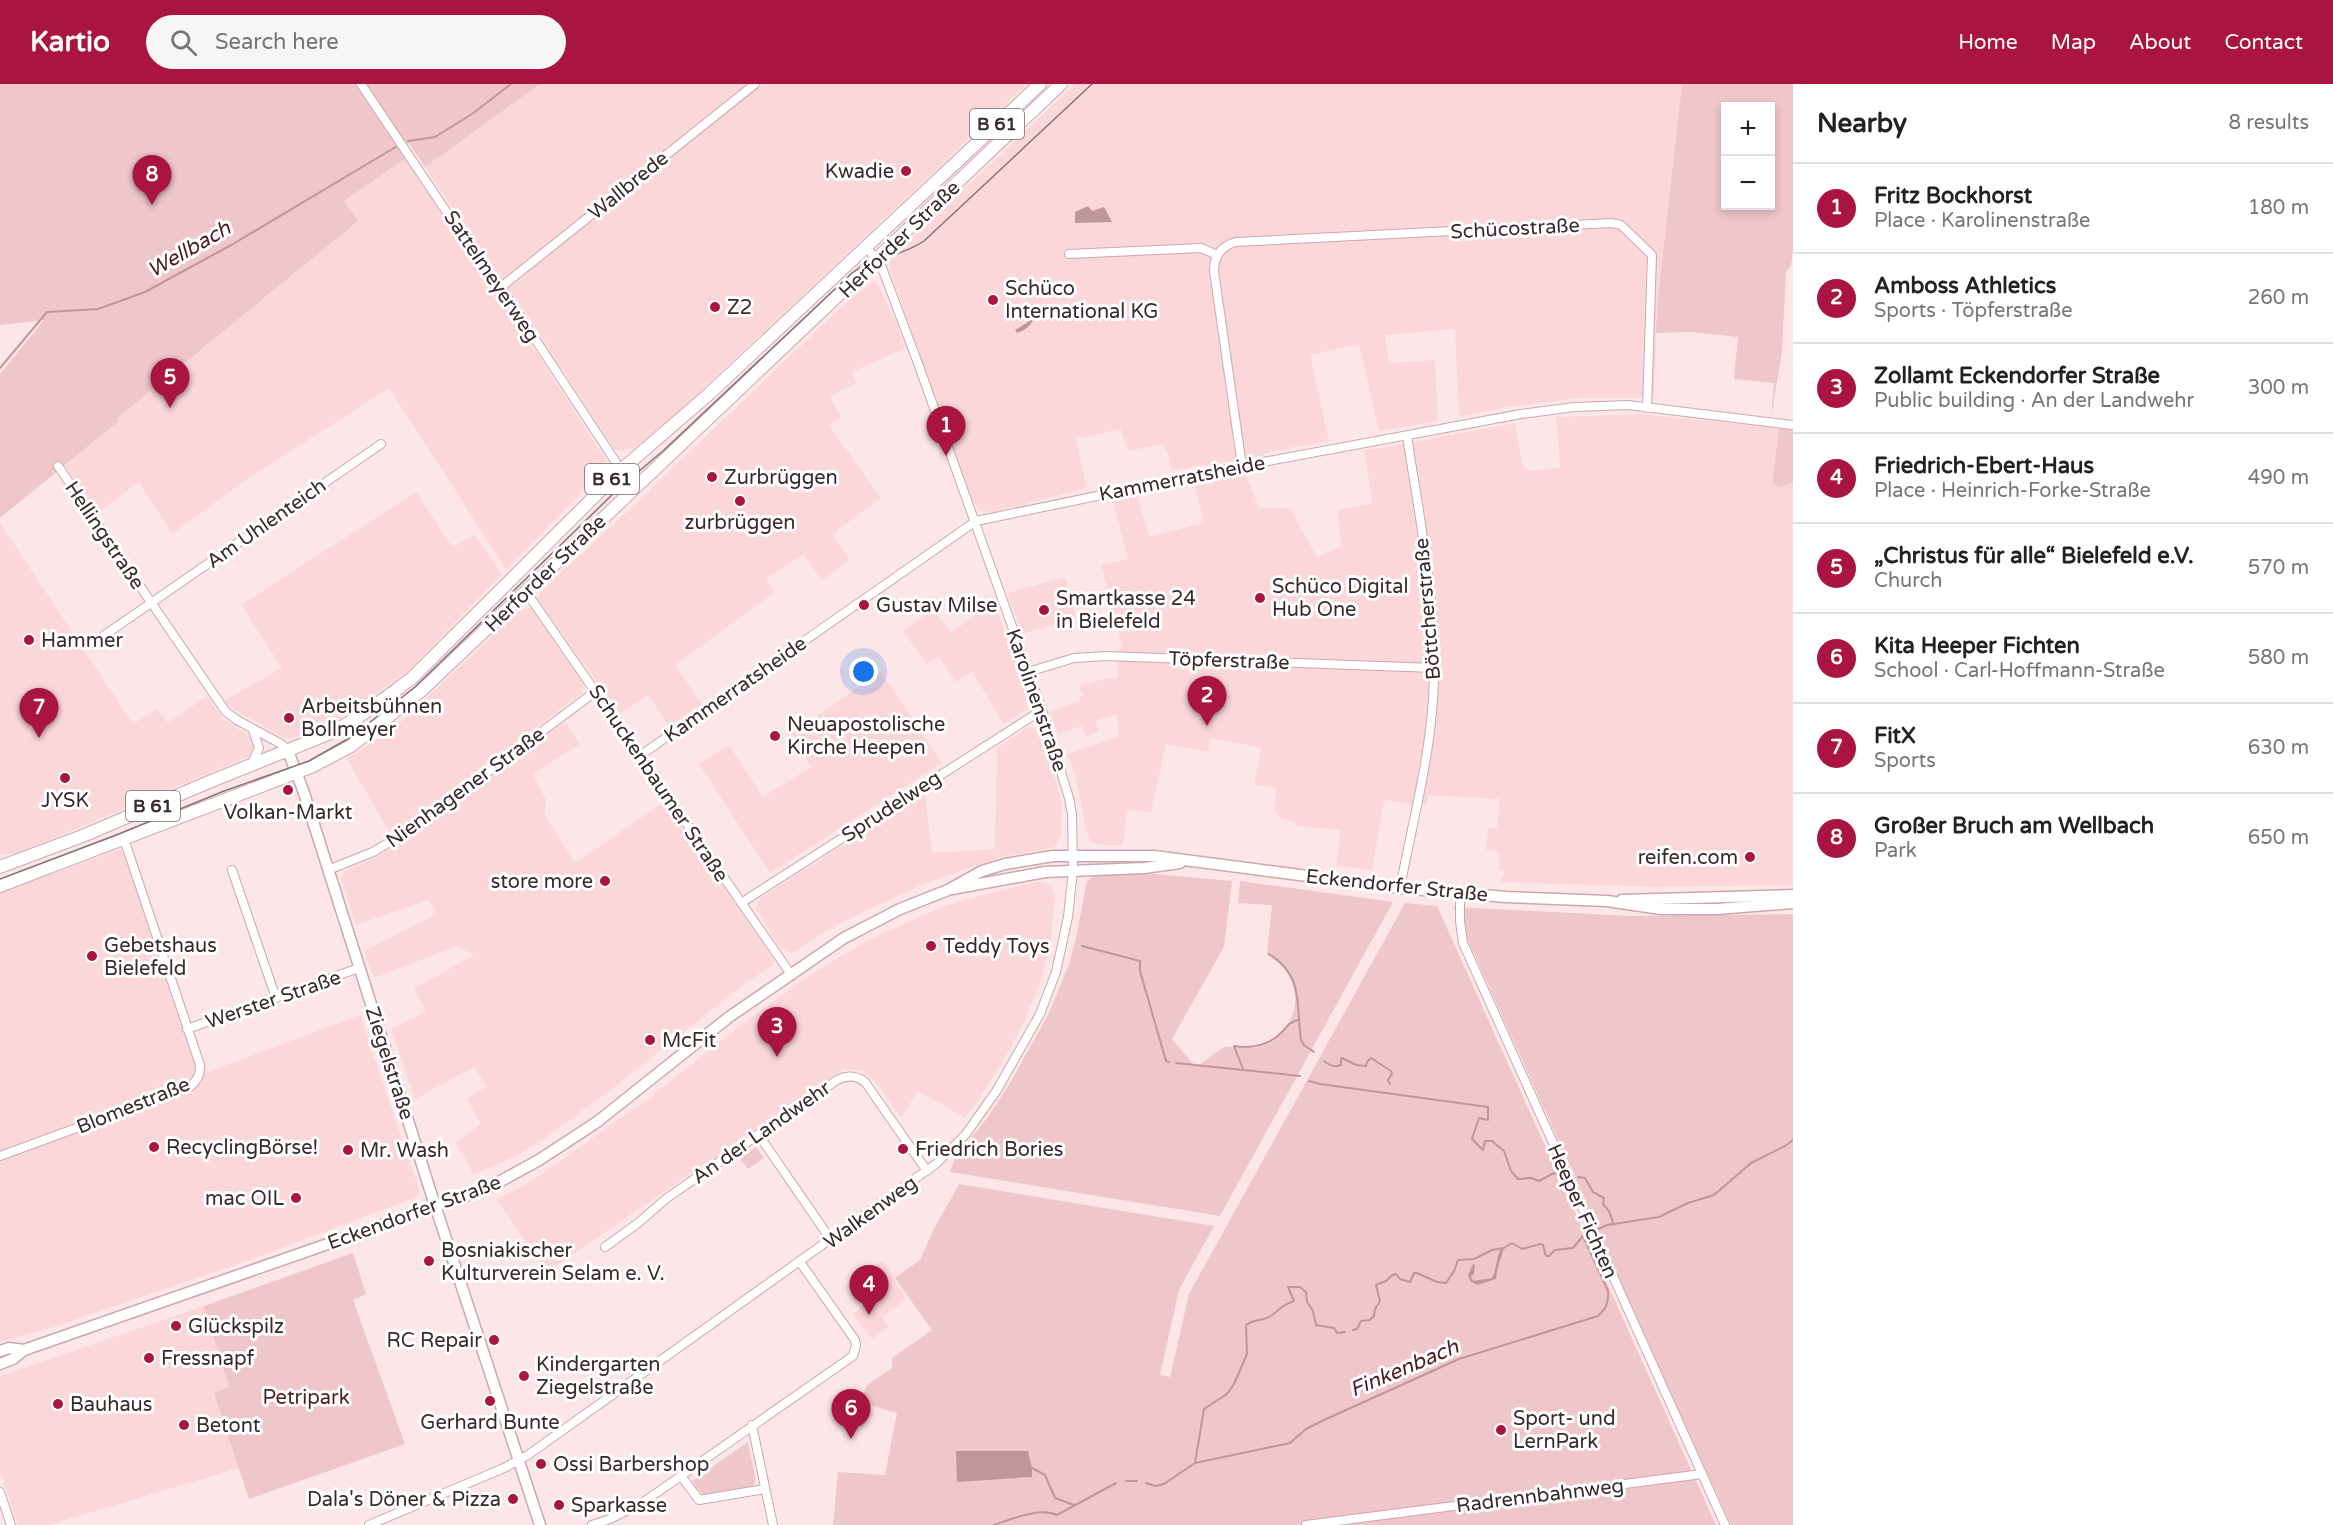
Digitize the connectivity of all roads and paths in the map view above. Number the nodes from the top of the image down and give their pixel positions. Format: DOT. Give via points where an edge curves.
graph roads {
  1 [pos="361,84"];
  2 [pos="755,84"];
  3 [pos="1040,84"];
  4 [pos="1061,84"];
  5 [pos="866,247"];
  6 [pos="1069,254"];
  7 [pos="1217,255"];
  8 [pos="878,260"];
  9 [pos="501,287"];
  10 [pos="1647,408"];
  11 [pos="1793,425"];
  12 [pos="1407,436"];
  13 [pos="381,444"];
  14 [pos="58,466"];
  15 [pos="1242,466"];
  16 [pos="621,470"];
  17 [pos="631,491"];
  18 [pos="976,521"];
  19 [pos="527,592"];
  20 [pos="152,603"];
  21 [pos="96,641"];
  22 [pos="1434,668"];
  23 [pos="1028,672"];
  24 [pos="596,691"];
  25 [pos="1042,710"];
  26 [pos="253,729"];
  27 [pos="288,751"];
  28 [pos="641,755"];
  29 [pos="249,766"];
  30 [pos="297,772"];
  31 [pos="124,840"];
  32 [pos="1074,855"];
  33 [pos="1188,862"];
  34 [pos="0,867"];
  35 [pos="232,870"];
  36 [pos="328,870"];
  37 [pos="1073,870"];
  38 [pos="0,886"];
  39 [pos="1400,888"];
  40 [pos="948,890"];
  41 [pos="1460,893"];
  42 [pos="1793,895"];
  43 [pos="1607,901"];
  44 [pos="741,903"];
  45 [pos="1793,903"];
  46 [pos="359,968"];
  47 [pos="790,973"];
  48 [pos="276,998"];
  49 [pos="187,1029"];
  50 [pos="758,1134"];
  51 [pos="0,1156"];
  52 [pos="927,1171"];
  53 [pos="435,1207"];
  54 [pos="831,1240"];
  55 [pos="605,1247"];
  56 [pos="800,1262"];
  57 [pos="24,1350"];
  58 [pos="0,1351"];
  59 [pos="0,1364"];
  60 [pos="752,1425"];
  61 [pos="519,1459"];
  62 [pos="1702,1474"];
  63 [pos="681,1476"];
  64 [pos="765,1489"];
  65 [pos="0,1492"];
  66 [pos="11,1525"];
  67 [pos="369,1525"];
  68 [pos="540,1525"];
  69 [pos="592,1525"];
  70 [pos="773,1525"];
  71 [pos="1306,1525"];
  72 [pos="1725,1525"];
  1 -- 9 [label="street, Sattelmeyerweg" via="478,259"];
  2 -- 9 [label="street, Wallbrede"];
  3 -- 5 [label="main road, Herforder Straße / B 61"];
  4 -- 8 [label="main road, Herforder Straße / B 61"];
  5 -- 8 [label="street, Karolinenstraße"];
  5 -- 16 [label="main road, Herforder Straße / B 61" via="675,426"];
  6 -- 7 [label="street" via="1201,249"];
  7 -- 10 [label="street, Schücostraße" via="1230,244 1242,241 1621,225 1652,255"];
  7 -- 15 [label="street" via="1214,271"];
  8 -- 17 [label="main road, Herforder Straße / B 61"];
  8 -- 18 [label="street, Karolinenstraße"];
  9 -- 16 [label="street, Sattelmeyerweg"];
  10 -- 11 [label="street, Kammerratsheide"];
  10 -- 12 [label="street, Kammerratsheide" via="1560,408"];
  12 -- 15 [label="street, Kammerratsheide"];
  12 -- 22 [label="street, Böttcherstraße" via="1431,601"];
  13 -- 20 [label="street, Am Uhlenteich"];
  14 -- 20 [label="street, Hellingstraße"];
  15 -- 18 [label="street, Kammerratsheide"];
  16 -- 17 [label="main road"];
  16 -- 27 [label="main road, Herforder Straße / B 61" via="412,678 345,726"];
  17 -- 19 [label="main road, Herforder Straße / B 61"];
  18 -- 23 [label="street, Karolinenstraße"];
  18 -- 28 [label="street, Kammerratsheide"];
  19 -- 24 [label="street, Schuckenbaumer Straße"];
  19 -- 30 [label="main road, Herforder Straße / B 61" via="385,721 338,754"];
  20 -- 21 [label="street, Hellingstraße"];
  20 -- 26 [label="street, Hellingstraße" via="226,712"];
  22 -- 23 [label="street, Töpferstraße" via="1105,656 1074,658"];
  22 -- 39 [label="street, Böttcherstraße" via="1430,721"];
  23 -- 25 [label="street, Karolinenstraße"];
  24 -- 28 [label="street, Schuckenbaumer Straße"];
  24 -- 36 [label="street, Nienhagener Straße" via="415,827 373,852"];
  25 -- 32 [label="street, Karolinenstraße" via="1070,798"];
  25 -- 44 [label="street, Sprudelweg"];
  26 -- 27 [label="street, Hellingstraße"];
  26 -- 29 [label="street" via="259,748"];
  27 -- 29 [label="main road, Herforder Straße / B 61"];
  27 -- 30 [label="street, Ziegelstraße"];
  28 -- 44 [label="street, Schuckenbaumer Straße"];
  29 -- 34 [label="main road, Herforder Straße / B 61"];
  30 -- 31 [label="main road, Herforder Straße / B 61"];
  30 -- 36 [label="street, Ziegelstraße"];
  31 -- 38 [label="main road, Herforder Straße / B 61"];
  31 -- 49 [label="street, Blomestraße"];
  32 -- 33 [label="street, Eckendorfer Straße" via="1154,856"];
  32 -- 37 [label="street, Walkenweg"];
  32 -- 40 [label="street, Eckendorfer Straße" via="1005,864"];
  33 -- 37 [label="street, Eckendorfer Straße"];
  33 -- 39 [label="street, Eckendorfer Straße"];
  35 -- 48 [label="street"];
  36 -- 46 [label="street, Ziegelstraße"];
  37 -- 40 [label="street, Eckendorfer Straße"];
  37 -- 52 [label="street, Walkenweg" via="1061,953 1040,1014 966,1134"];
  39 -- 41 [label="street, Eckendorfer Straße"];
  40 -- 47 [label="street, Eckendorfer Straße" via="868,924"];
  41 -- 43 [label="street, Eckendorfer Straße"];
  41 -- 62 [label="street, Heeper Fichten" via="1463,943"];
  42 -- 43 [label="street, Eckendorfer Straße"];
  43 -- 45 [label="street, Eckendorfer Straße" via="1702,910"];
  44 -- 47 [label="street, Schuckenbaumer Straße"];
  46 -- 48 [label="street, Werster Straße"];
  46 -- 53 [label="street, Ziegelstraße"];
  47 -- 53 [label="street, Eckendorfer Straße" via="575,1138 488,1188"];
  48 -- 49 [label="street, Werster Straße"];
  49 -- 51 [label="street, Blomestraße" via="200,1065 197,1081 191,1086"];
  50 -- 52 [label="street, An der Landwehr" via="837,1080 852,1076 865,1082"];
  50 -- 54 [label="street"];
  50 -- 55 [label="street, An der Landwehr"];
  52 -- 54 [label="street, Walkenweg"];
  53 -- 57 [label="street, Eckendorfer Straße"];
  53 -- 61 [label="street, Ziegelstraße"];
  54 -- 56 [label="street, Walkenweg"];
  56 -- 60 [label="street" via="856,1346 853,1356"];
  56 -- 61 [label="street, Walkenweg"];
  57 -- 58 [label="street, Eckendorfer Straße"];
  57 -- 59 [label="street, Eckendorfer Straße"];
  60 -- 63 [label="street"];
  60 -- 64 [label="street"];
  61 -- 67 [label="street, Walkenweg"];
  61 -- 68 [label="street, Ziegelstraße"];
  62 -- 71 [label="street, Radrennbahnweg"];
  62 -- 72 [label="street, Heeper Fichten"];
  63 -- 64 [label="street" via="699,1500"];
  63 -- 69 [label="street" via="642,1503"];
  64 -- 70 [label="street"];
  65 -- 66 [label="street"];
}
